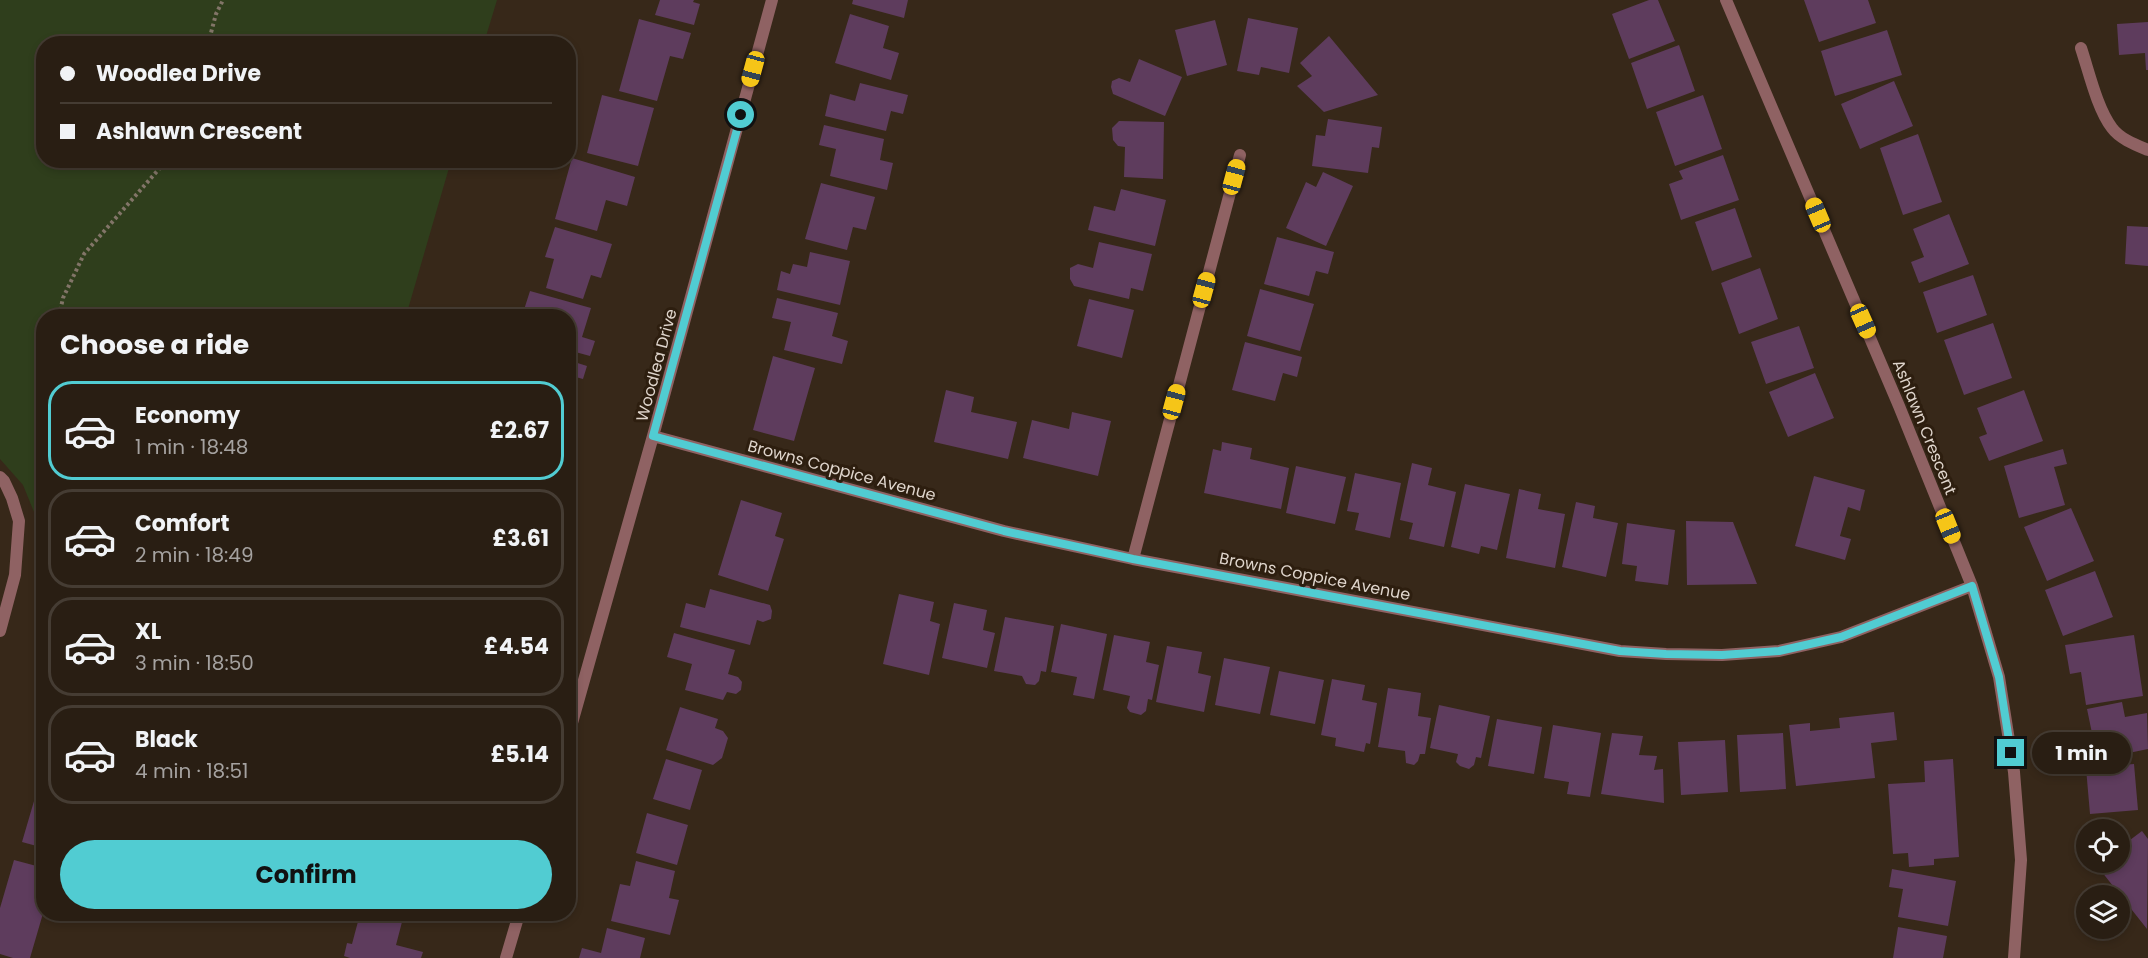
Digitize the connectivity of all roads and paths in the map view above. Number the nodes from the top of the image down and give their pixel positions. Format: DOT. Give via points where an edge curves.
graph roads {
  1 [pos="223,0"];
  2 [pos="772,0"];
  3 [pos="1726,0"];
  4 [pos="210,36"];
  5 [pos="2081,48"];
  6 [pos="2148,150"];
  7 [pos="1240,155"];
  8 [pos="160,168"];
  9 [pos="61,309"];
  10 [pos="653,436"];
  11 [pos="0,477"];
  12 [pos="1133,559"];
  13 [pos="1972,586"];
  14 [pos="0,631"];
  15 [pos="576,709"];
  16 [pos="517,921"];
  17 [pos="506,958"];
  18 [pos="2014,958"];
  1 -- 4 [label="path"];
  2 -- 10 [label="street, Woodlea Drive"];
  3 -- 13 [label="street, Ashlawn Crescent"];
  5 -- 6 [label="street" via="2112,129"];
  7 -- 12 [label="street"];
  8 -- 9 [label="path" via="84,255"];
  10 -- 12 [label="street, Browns Coppice Avenue" via="1004,531"];
  10 -- 15 [label="street, Woodlea Drive"];
  11 -- 14 [label="street" via="19,520 15,575"];
  12 -- 13 [label="street, Browns Coppice Avenue" via="1620,651 1666,654 1779,651 1841,637"];
  13 -- 18 [label="street, Ashlawn Crescent" via="1999,677 2014,772 2021,860"];
  16 -- 17 [label="street"];
}
